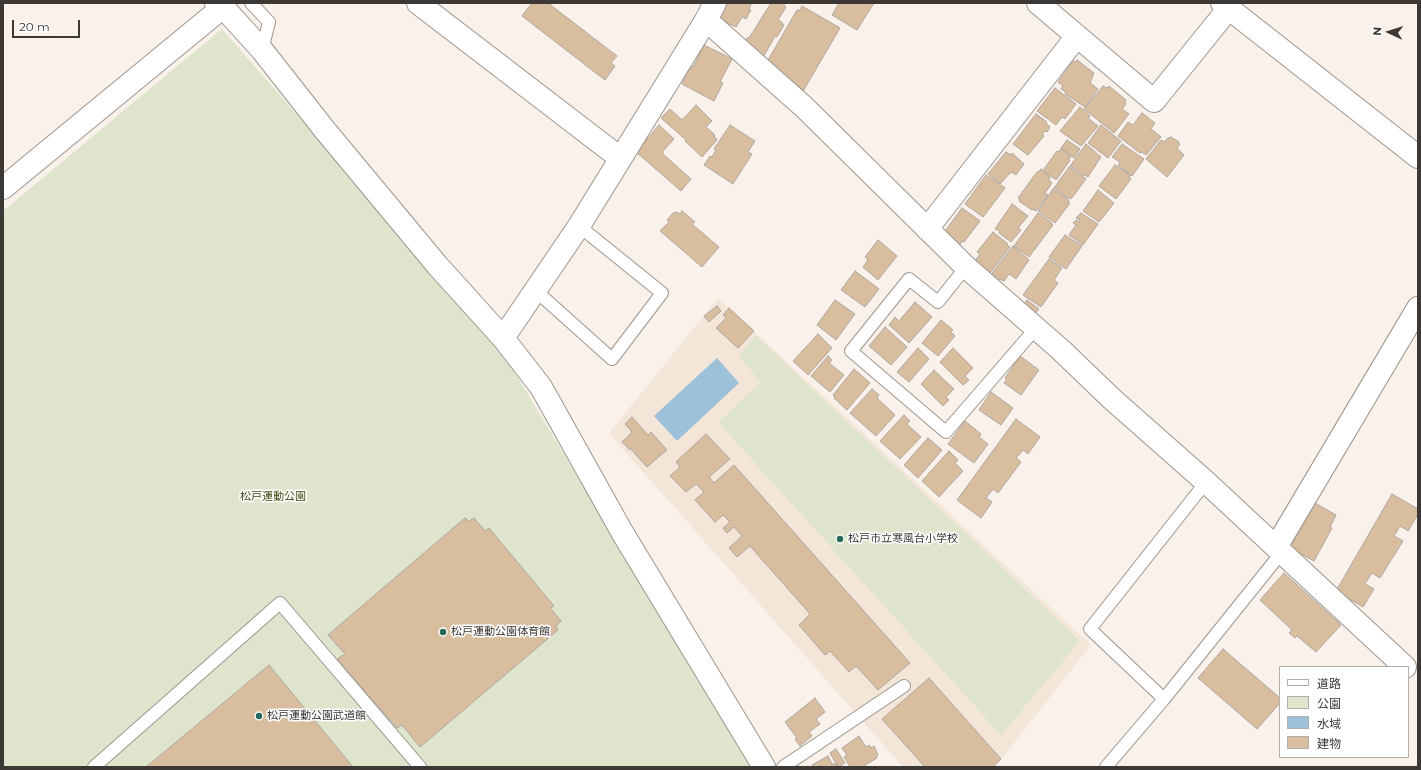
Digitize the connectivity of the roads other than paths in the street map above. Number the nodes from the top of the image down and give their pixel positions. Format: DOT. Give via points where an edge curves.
graph roads {
  1 [pos="251,3"];
  2 [pos="418,3"];
  3 [pos="1038,3"];
  4 [pos="220,5"];
  5 [pos="1225,6"];
  6 [pos="710,11"];
  7 [pos="1077,36"];
  8 [pos="262,50"];
  9 [pos="1418,157"];
  10 [pos="620,158"];
  11 [pos="3,188"];
  12 [pos="579,226"];
  13 [pos="927,229"];
  14 [pos="966,267"];
  15 [pos="534,290"];
  16 [pos="1418,308"];
  17 [pos="1036,328"];
  18 [pos="503,338"];
  19 [pos="1206,482"];
  20 [pos="1279,549"];
  21 [pos="1404,666"];
  22 [pos="1409,671"];
  23 [pos="1418,679"];
  24 [pos="904,686"];
  25 [pos="1164,699"];
  26 [pos="94,767"];
  27 [pos="420,767"];
  28 [pos="764,767"];
  29 [pos="783,767"];
  30 [pos="1106,767"];
  1 -- 8 [label="lane" via="269,22"];
  2 -- 10 [label="street"];
  3 -- 7 [label="street"];
  4 -- 8 [label="street"];
  4 -- 11 [label="street"];
  5 -- 7 [label="street" via="1154,101"];
  5 -- 9 [label="street"];
  6 -- 10 [label="street"];
  6 -- 13 [label="street"];
  7 -- 13 [label="street"];
  8 -- 18 [label="street" via="437,265"];
  10 -- 12 [label="street"];
  12 -- 15 [label="street"];
  12 -- 15 [label="lane" via="662,293 612,359"];
  13 -- 14 [label="street"];
  14 -- 17 [label="street"];
  14 -- 17 [label="lane" via="938,302 909,279 850,351 946,432"];
  15 -- 18 [label="street"];
  16 -- 20 [label="street"];
  17 -- 19 [label="street"];
  18 -- 28 [label="street" via="541,387 622,532"];
  19 -- 20 [label="street"];
  19 -- 25 [label="lane" via="1090,629"];
  20 -- 21 [label="street"];
  20 -- 25 [label="lane"];
  22 -- 23 [label="street"];
  24 -- 29 [label="lane"];
  25 -- 30 [label="lane"];
  26 -- 27 [label="lane" via="280,603"];
}
